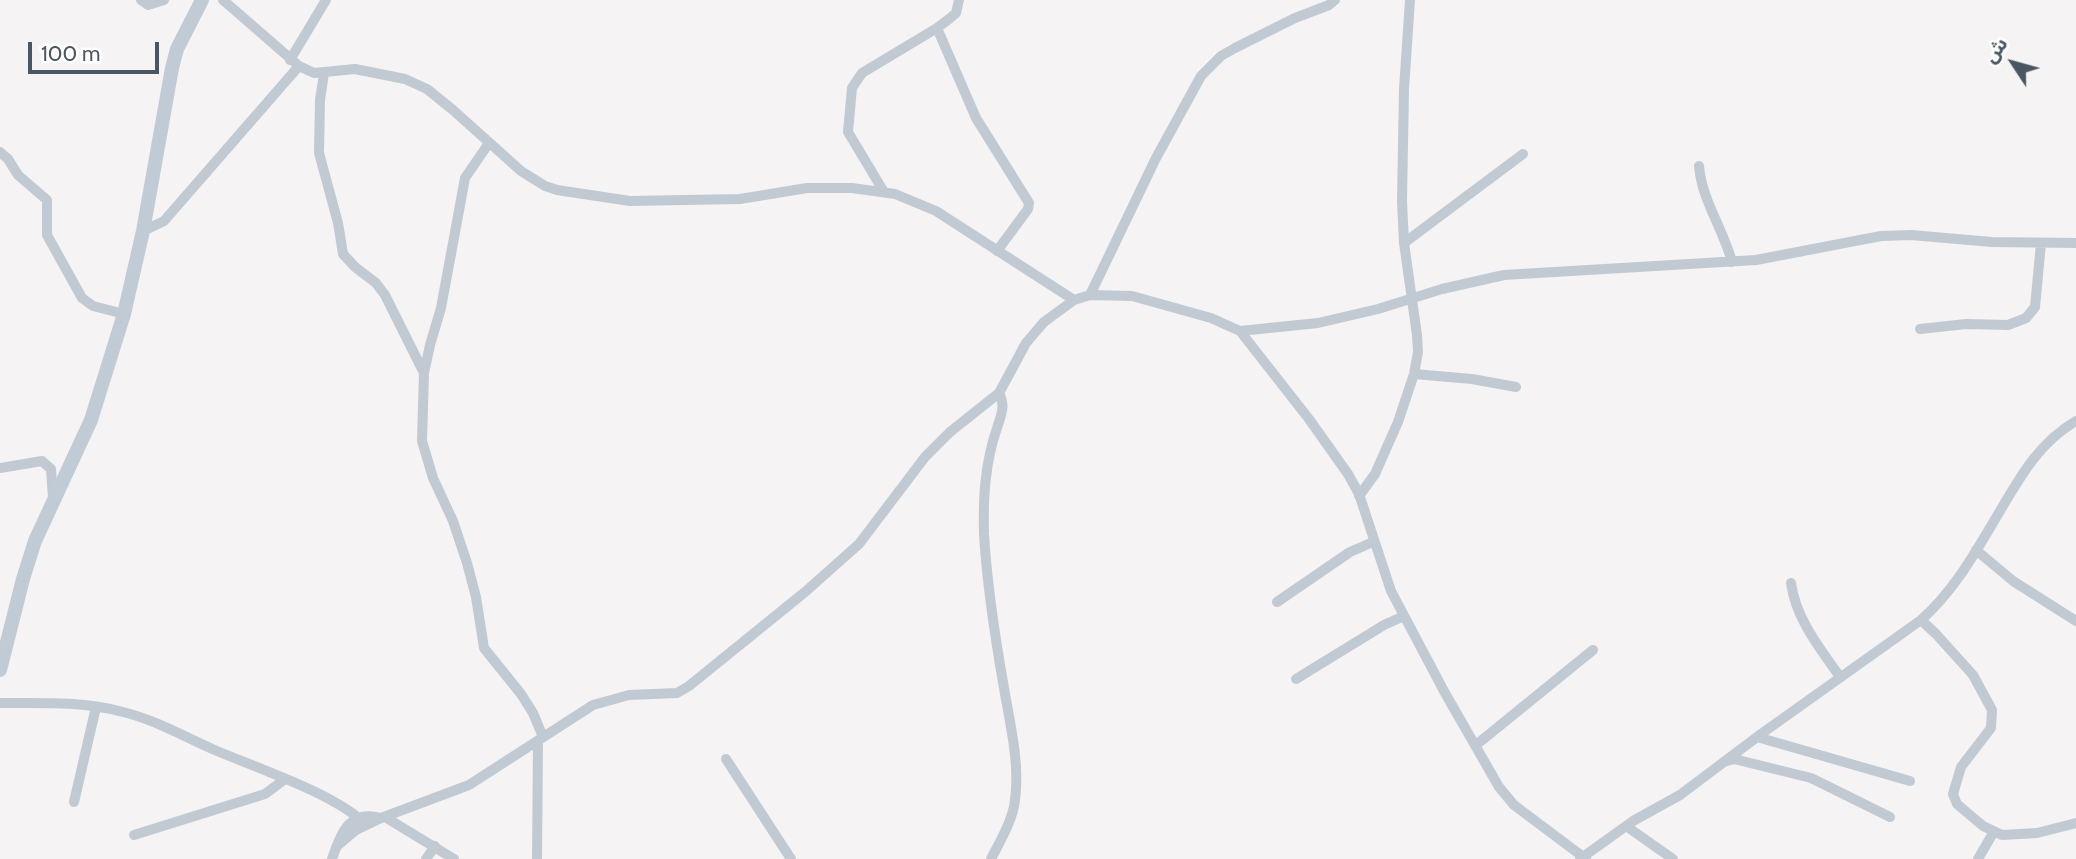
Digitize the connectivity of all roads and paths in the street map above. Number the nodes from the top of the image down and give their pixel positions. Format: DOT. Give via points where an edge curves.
graph roads {
  1 [pos="141,0"];
  2 [pos="164,0"];
  3 [pos="202,0"];
  4 [pos="223,0"];
  5 [pos="326,0"];
  6 [pos="959,0"];
  7 [pos="1335,0"];
  8 [pos="1410,0"];
  9 [pos="937,29"];
  10 [pos="294,63"];
  11 [pos="324,73"];
  12 [pos="489,144"];
  13 [pos="0,152"];
  14 [pos="1523,155"];
  15 [pos="1699,166"];
  16 [pos="884,192"];
  17 [pos="143,231"];
  18 [pos="1404,243"];
  19 [pos="2041,243"];
  20 [pos="2076,243"];
  21 [pos="997,251"];
  22 [pos="1732,262"];
  23 [pos="1090,295"];
  24 [pos="1411,299"];
  25 [pos="1074,300"];
  26 [pos="124,314"];
  27 [pos="1920,328"];
  28 [pos="1240,331"];
  29 [pos="424,373"];
  30 [pos="1414,374"];
  31 [pos="1516,387"];
  32 [pos="999,393"];
  33 [pos="2076,421"];
  34 [pos="0,468"];
  35 [pos="1359,496"];
  36 [pos="53,501"];
  37 [pos="1373,542"];
  38 [pos="1976,550"];
  39 [pos="1791,583"];
  40 [pos="1277,602"];
  41 [pos="1404,616"];
  42 [pos="1921,620"];
  43 [pos="2076,621"];
  44 [pos="1593,650"];
  45 [pos="0,670"];
  46 [pos="1840,677"];
  47 [pos="1296,679"];
  48 [pos="0,703"];
  49 [pos="96,707"];
  50 [pos="1757,737"];
  51 [pos="540,739"];
  52 [pos="1476,745"];
  53 [pos="726,759"];
  54 [pos="1721,763"];
  55 [pos="285,779"];
  56 [pos="1910,781"];
  57 [pos="74,802"];
  58 [pos="383,817"];
  59 [pos="1890,817"];
  60 [pos="362,821"];
  61 [pos="1626,826"];
  62 [pos="2072,827"];
  63 [pos="1993,832"];
  64 [pos="134,835"];
  65 [pos="435,846"];
  66 [pos="1583,858"];
  67 [pos="332,859"];
  68 [pos="426,859"];
  69 [pos="454,859"];
  70 [pos="537,859"];
  71 [pos="791,859"];
  72 [pos="991,859"];
  73 [pos="1673,859"];
  74 [pos="1978,859"];
  1 -- 2 [label="street" via="148,5"];
  3 -- 17 [label="main road" via="177,49"];
  4 -- 10 [label="street"];
  5 -- 10 [label="street"];
  6 -- 9 [label="street" via="956,13"];
  7 -- 23 [label="street" via="1228,52 1201,76"];
  8 -- 18 [label="street" via="1404,89"];
  9 -- 16 [label="street" via="862,73 852,89 848,132"];
  9 -- 21 [label="street" via="976,118 1029,203"];
  10 -- 11 [label="street"];
  10 -- 17 [label="street" via="164,221"];
  11 -- 12 [label="street" via="355,69 405,79 436,96"];
  11 -- 29 [label="street" via="319,153 343,254 385,295"];
  12 -- 16 [label="street" via="545,186 630,201 740,199 807,188"];
  12 -- 29 [label="street" via="465,178 442,308"];
  13 -- 26 [label="street" via="47,200 47,235 82,298 93,306"];
  14 -- 18 [label="street"];
  15 -- 22 [label="street" via="1704,196"];
  16 -- 21 [label="street" via="936,211"];
  17 -- 26 [label="main road"];
  18 -- 24 [label="street"];
  19 -- 20 [label="street"];
  19 -- 22 [label="street" via="1891,236"];
  19 -- 27 [label="street" via="2035,307 2026,318 2007,325"];
  21 -- 25 [label="street"];
  22 -- 24 [label="street" via="1504,275"];
  23 -- 25 [label="street"];
  23 -- 28 [label="street" via="1146,299"];
  24 -- 28 [label="street" via="1318,323"];
  24 -- 30 [label="street" via="1417,335"];
  25 -- 32 [label="street" via="1033,334"];
  26 -- 36 [label="main road" via="90,420"];
  28 -- 35 [label="street" via="1335,454"];
  29 -- 51 [label="street" via="422,441 467,563 484,648 533,713"];
  30 -- 31 [label="street"];
  30 -- 35 [label="street" via="1384,454"];
  32 -- 51 [label="street" via="925,457 842,562 689,686 677,693 611,698"];
  32 -- 72 [label="street" via="1004,407 985,474 986,564 1016,786 1011,817"];
  33 -- 38 [label="street" via="2047,442 2031,461"];
  34 -- 36 [label="street" via="47,464"];
  35 -- 37 [label="street"];
  36 -- 45 [label="main road" via="23,579"];
  37 -- 40 [label="street" via="1350,552"];
  37 -- 41 [label="street"];
  38 -- 42 [label="street" via="1950,590"];
  38 -- 43 [label="street" via="2013,581"];
  39 -- 46 [label="street" via="1799,614"];
  41 -- 47 [label="street"];
  41 -- 52 [label="street"];
  42 -- 46 [label="street"];
  42 -- 63 [label="street" via="1960,659 1989,702 1991,728 1966,758 1953,794 1964,811"];
  44 -- 52 [label="street"];
  46 -- 50 [label="street"];
  48 -- 49 [label="street"];
  49 -- 55 [label="street" via="157,724"];
  49 -- 57 [label="street"];
  50 -- 54 [label="street"];
  50 -- 56 [label="street"];
  51 -- 58 [label="street" via="469,785"];
  51 -- 70 [label="street"];
  52 -- 66 [label="street" via="1506,796"];
  53 -- 71 [label="street"];
  54 -- 59 [label="street" via="1734,759 1811,778"];
  54 -- 61 [label="street"];
  55 -- 60 [label="street"];
  55 -- 64 [label="street" via="265,794"];
  58 -- 60 [label="street" via="369,815"];
  58 -- 65 [label="street"];
  60 -- 67 [label="street" via="351,823 339,836"];
  61 -- 66 [label="street"];
  61 -- 73 [label="street"];
  62 -- 63 [label="street" via="2010,836"];
  63 -- 74 [label="street"];
  65 -- 68 [label="street"];
  65 -- 69 [label="street"];
}
